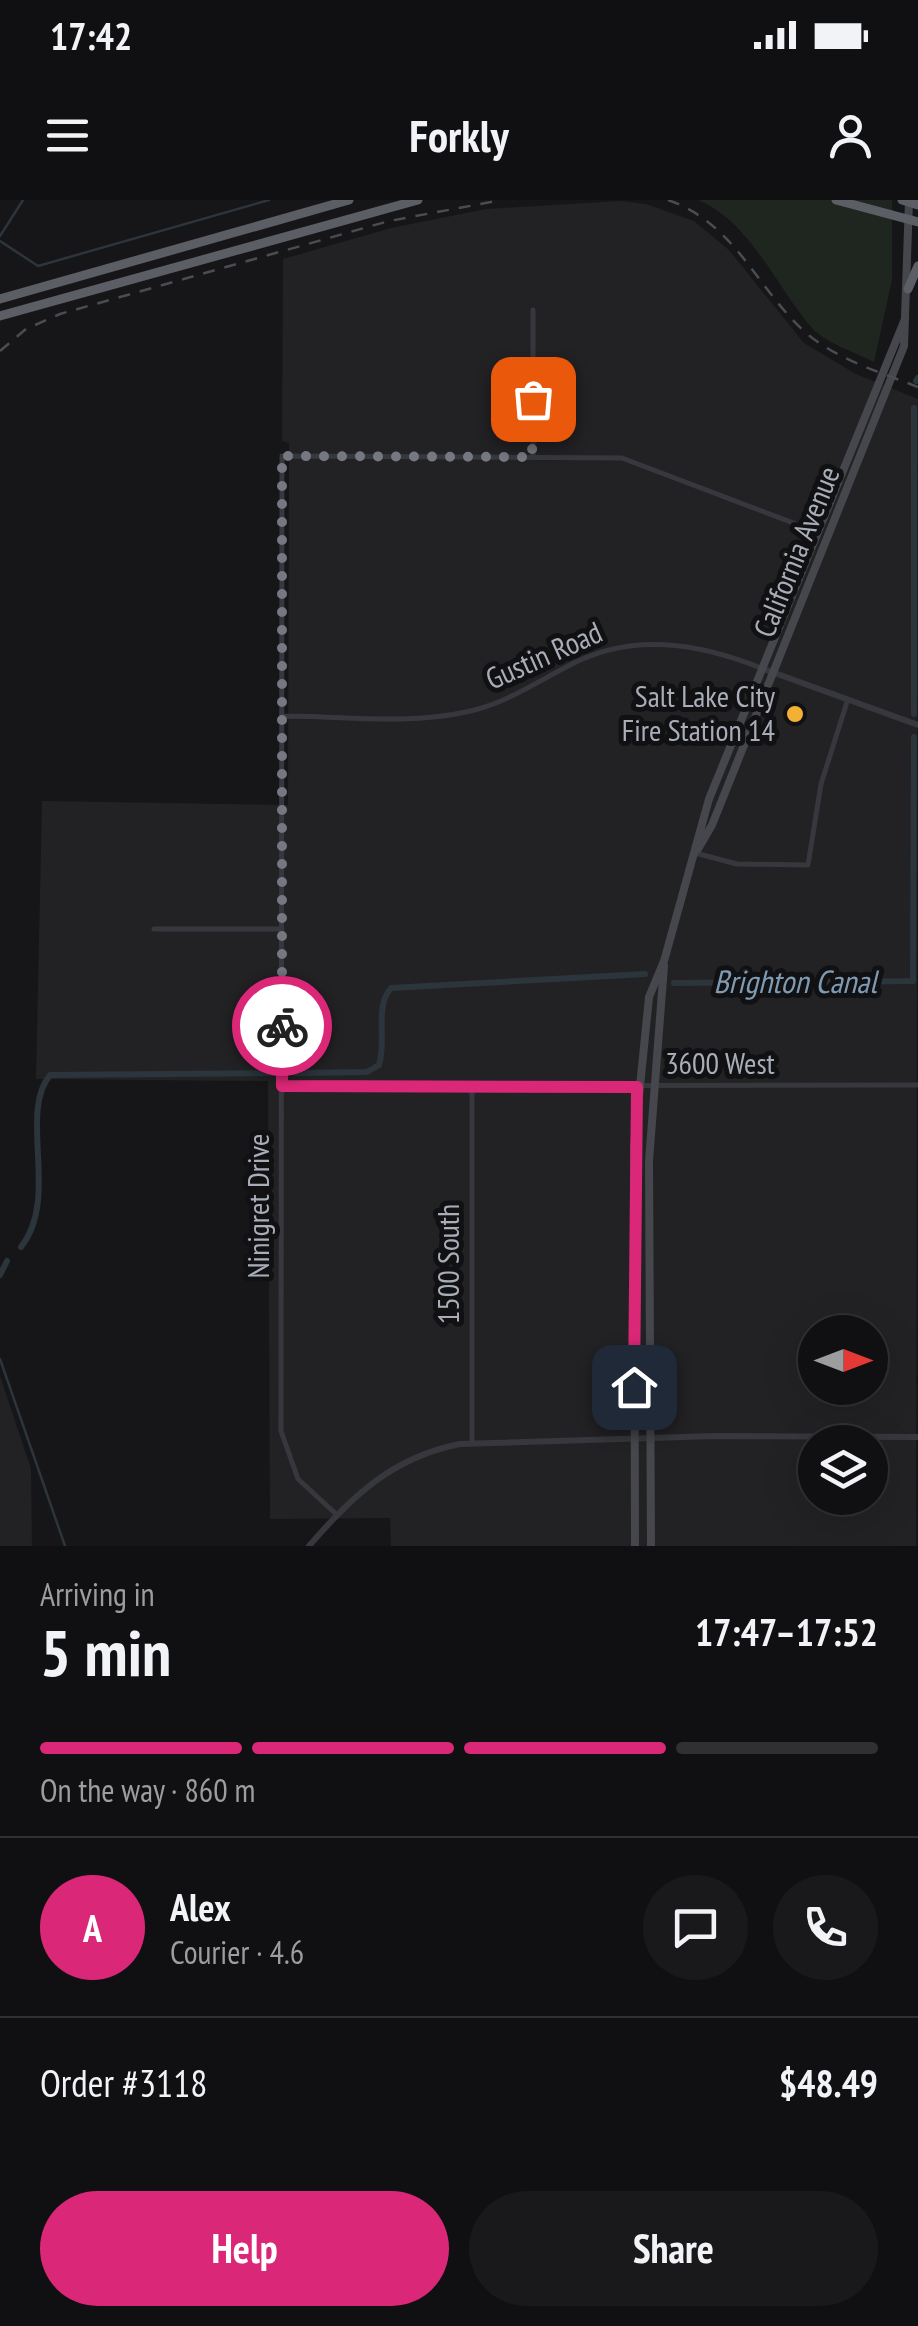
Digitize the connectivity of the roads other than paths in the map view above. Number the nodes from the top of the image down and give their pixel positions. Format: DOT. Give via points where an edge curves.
graph roads {
  1 [pos="349,200"];
  2 [pos="418,200"];
  3 [pos="836,200"];
  4 [pos="909,202"];
  5 [pos="914,220"];
  6 [pos="918,266"];
  7 [pos="908,289"];
  8 [pos="0,299"];
  9 [pos="533,310"];
  10 [pos="0,316"];
  11 [pos="905,319"];
  12 [pos="532,457"];
  13 [pos="817,532"];
  14 [pos="828,536"];
  15 [pos="762,668"];
  16 [pos="773,673"];
  17 [pos="847,702"];
  18 [pos="282,716"];
  19 [pos="918,725"];
  20 [pos="695,852"];
  21 [pos="154,929"];
  22 [pos="282,929"];
  23 [pos="664,962"];
  24 [pos="918,1085"];
  25 [pos="282,1086"];
  26 [pos="472,1086"];
  27 [pos="637,1087"];
  28 [pos="652,1087"];
  29 [pos="634,1190"];
  30 [pos="649,1190"];
  31 [pos="634,1334"];
  32 [pos="650,1334"];
  33 [pos="918,1437"];
  34 [pos="650,1439"];
  35 [pos="635,1440"];
  36 [pos="472,1442"];
  37 [pos="336,1514"];
  38 [pos="309,1546"];
  39 [pos="635,1546"];
  40 [pos="651,1546"];
  1 -- 8 [label="highway"];
  2 -- 10 [label="highway"];
  3 -- 5 [label="highway"];
  4 -- 5 [label="main road, California Avenue"];
  5 -- 7 [label="main road, California Avenue"];
  6 -- 7 [label="highway"];
  7 -- 11 [label="main road, California Avenue"];
  9 -- 12 [label="street"];
  11 -- 13 [label="main road, California Avenue"];
  11 -- 14 [label="main road, California Avenue" via="904,346"];
  12 -- 13 [label="street" via="628,460"];
  12 -- 18 [label="street, Ninigret Drive" via="282,456"];
  13 -- 14 [label="street"];
  13 -- 15 [label="main road, California Avenue"];
  14 -- 16 [label="main road, California Avenue"];
  15 -- 16 [label="street"];
  15 -- 18 [label="street, Gustin Road" via="694,647 633,645 587,656 513,697 463,713"];
  15 -- 20 [label="main road, California Avenue" via="705,809"];
  16 -- 17 [label="street"];
  16 -- 20 [label="main road, California Avenue"];
  17 -- 19 [label="street"];
  17 -- 20 [label="street" via="818,795 808,865 737,864"];
  18 -- 22 [label="street, Ninigret Drive"];
  20 -- 23 [label="main road, California Avenue"];
  21 -- 22 [label="street"];
  22 -- 25 [label="street, Ninigret Drive"];
  23 -- 27 [label="main road, California Avenue" via="649,997"];
  23 -- 28 [label="main road, California Avenue"];
  24 -- 28 [label="street, 3600 West"];
  25 -- 26 [label="street, 3600 West"];
  25 -- 37 [label="street, Ninigret Drive" via="281,1430 298,1479"];
  26 -- 27 [label="street, 3600 West"];
  26 -- 36 [label="street, 1500 South"];
  27 -- 28 [label="street, 3600 West"];
  27 -- 29 [label="main road, California Avenue"];
  28 -- 30 [label="main road, California Avenue"];
  29 -- 30 [label="main road"];
  29 -- 31 [label="main road, California Avenue"];
  30 -- 32 [label="main road, California Avenue"];
  31 -- 32 [label="main road"];
  31 -- 35 [label="main road, California Avenue"];
  32 -- 34 [label="main road, California Avenue"];
  33 -- 34 [label="street"];
  34 -- 35 [label="street"];
  34 -- 40 [label="main road, California Avenue"];
  35 -- 36 [label="street"];
  35 -- 39 [label="main road, California Avenue"];
  36 -- 37 [label="street" via="401,1463"];
  37 -- 38 [label="street"];
}
